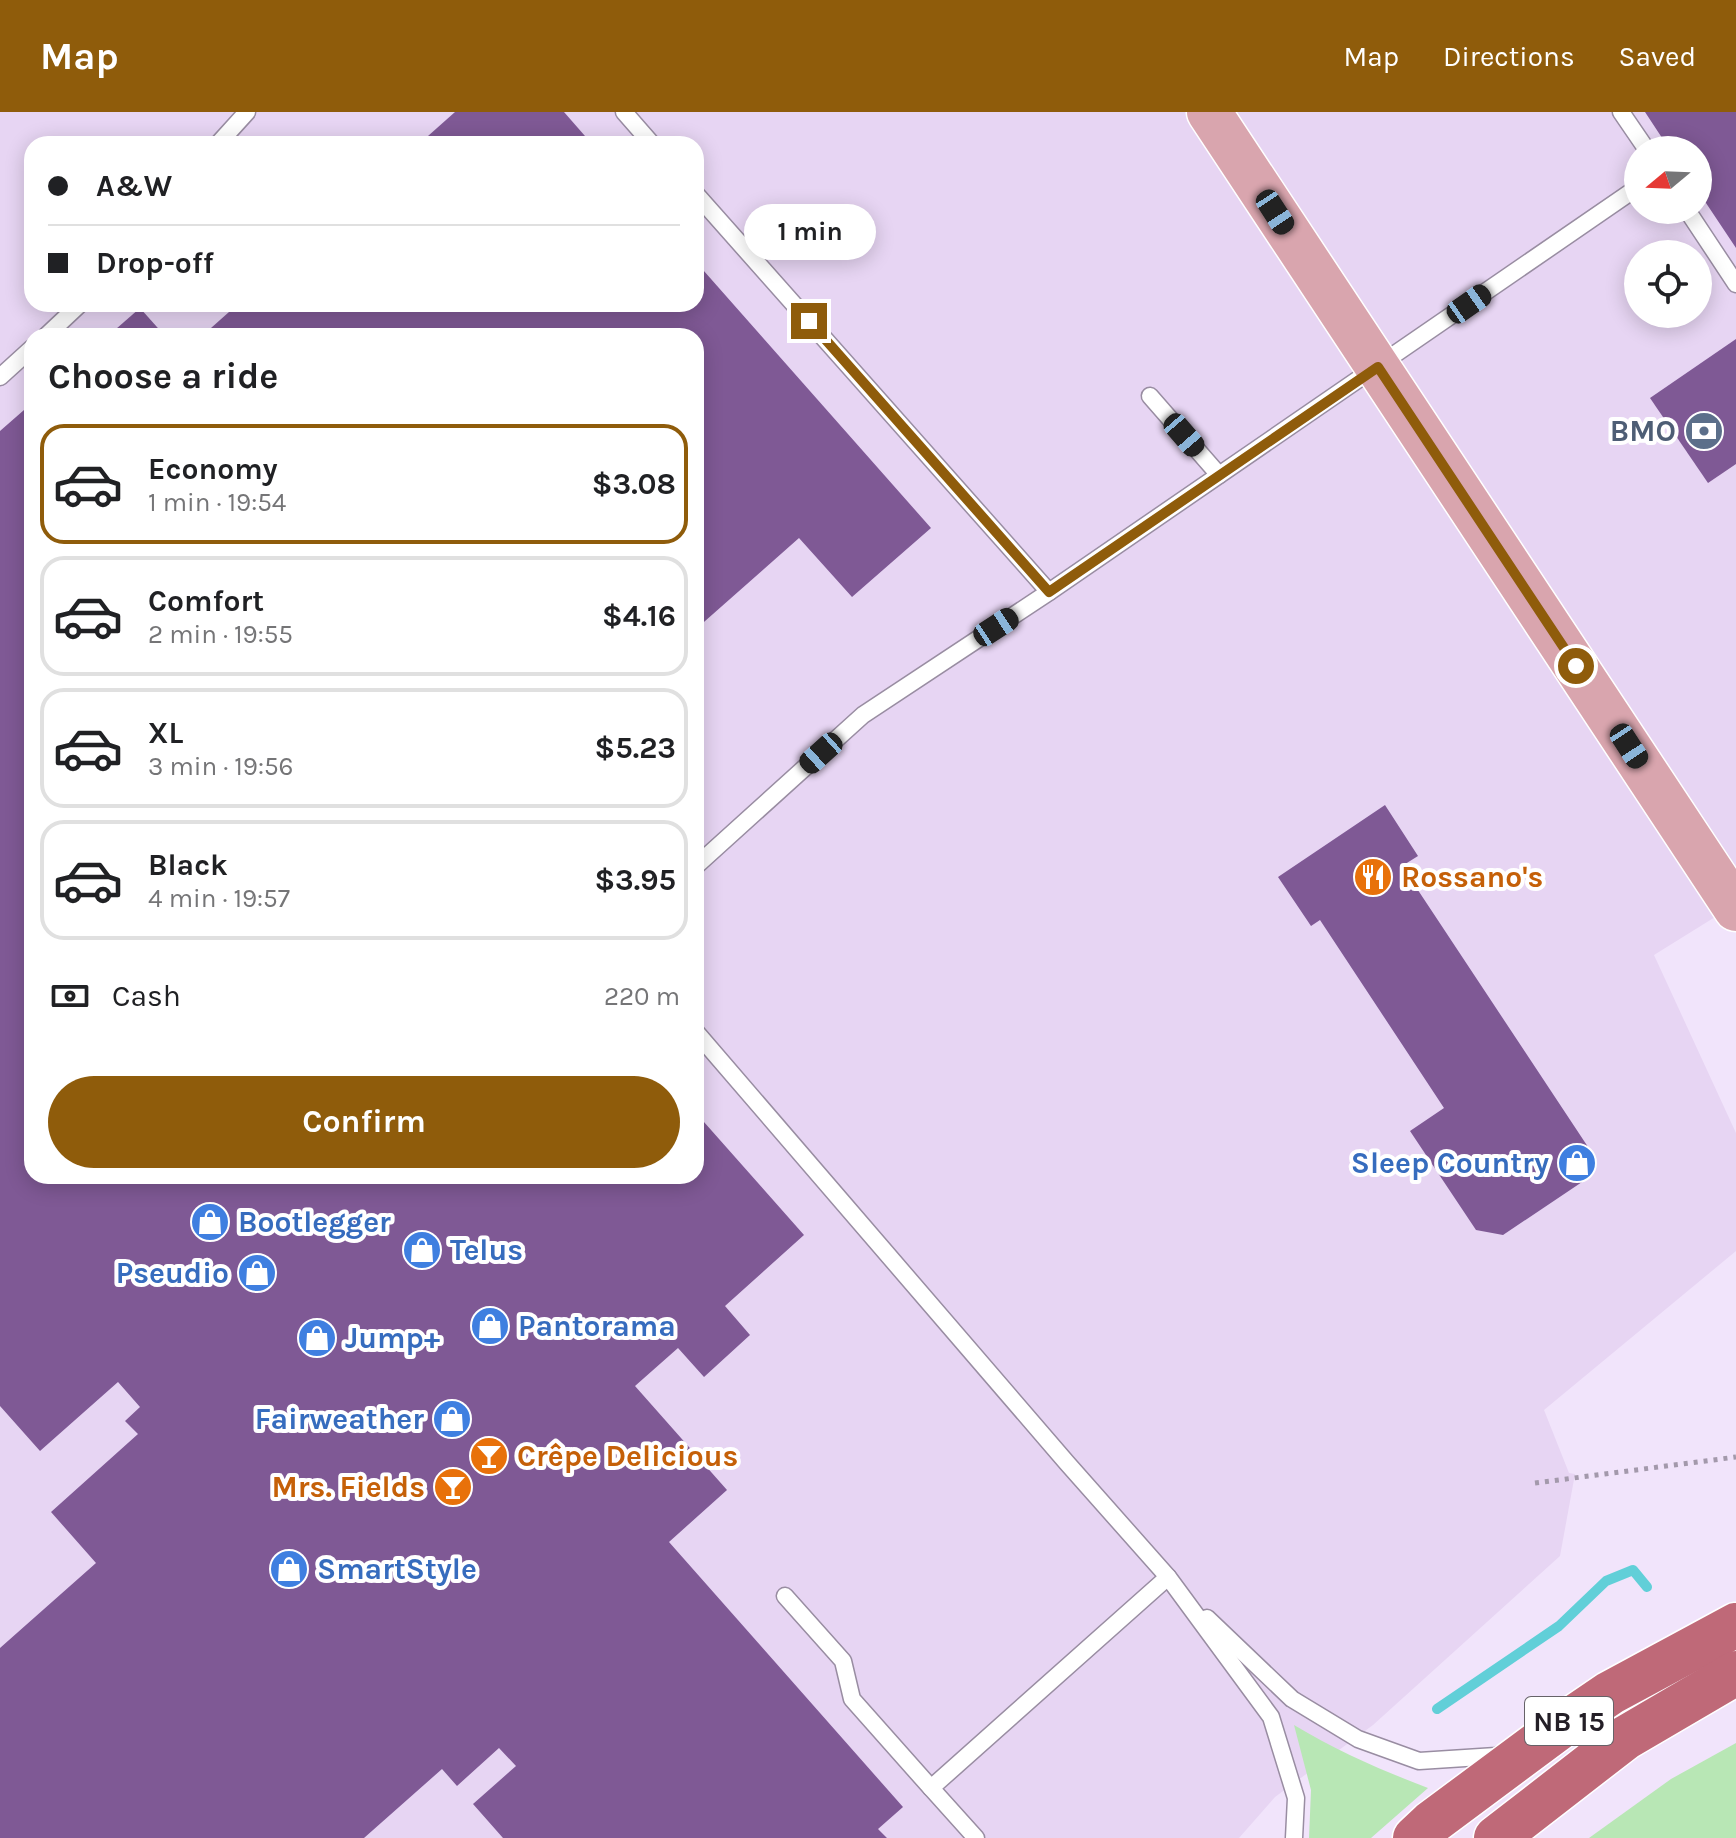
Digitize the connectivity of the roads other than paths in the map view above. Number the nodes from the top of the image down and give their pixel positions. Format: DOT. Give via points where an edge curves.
graph roads {
  1 [pos="247,112"];
  2 [pos="624,112"];
  3 [pos="1209,112"];
  4 [pos="1621,112"];
  5 [pos="225,136"];
  6 [pos="645,136"];
  7 [pos="1637,136"];
  8 [pos="1624,197"];
  9 [pos="704,203"];
  10 [pos="1696,224"];
  11 [pos="1736,284"];
  12 [pos="72,312"];
  13 [pos="54,328"];
  14 [pos="24,355"];
  15 [pos="1378,367"];
  16 [pos="0,377"];
  17 [pos="1150,396"];
  18 [pos="1219,475"];
  19 [pos="1049,592"];
  20 [pos="704,859"];
  21 [pos="1736,909"];
  22 [pos="704,1041"];
  23 [pos="1171,1582"];
  24 [pos="785,1596"];
  25 [pos="1736,1625"];
  26 [pos="1736,1673"];
  27 [pos="1560,1727"];
  28 [pos="931,1788"];
  29 [pos="1504,1834"];
  30 [pos="976,1838"];
  31 [pos="1294,1838"];
  32 [pos="1415,1838"];
  1 -- 5 [label="lane"];
  2 -- 6 [label="lane"];
  3 -- 15 [label="main road"];
  4 -- 7 [label="lane"];
  8 -- 15 [label="lane"];
  9 -- 19 [label="lane"];
  10 -- 11 [label="lane"];
  12 -- 13 [label="lane"];
  14 -- 16 [label="lane"];
  15 -- 18 [label="lane"];
  15 -- 21 [label="main road"];
  17 -- 18 [label="lane"];
  18 -- 19 [label="lane"];
  19 -- 20 [label="lane" via="863,715"];
  22 -- 23 [label="lane"];
  23 -- 27 [label="lane" via="1292,1699 1358,1739 1419,1761 1496,1756"];
  23 -- 28 [label="lane"];
  23 -- 31 [label="lane" via="1271,1717 1296,1798"];
  24 -- 28 [label="lane" via="843,1661 852,1699"];
  25 -- 27 [label="highway, NB 15" via="1610,1693"];
  26 -- 29 [label="highway, NB 15" via="1625,1738"];
  27 -- 32 [label="highway, NB 15"];
  28 -- 30 [label="lane"];
}
